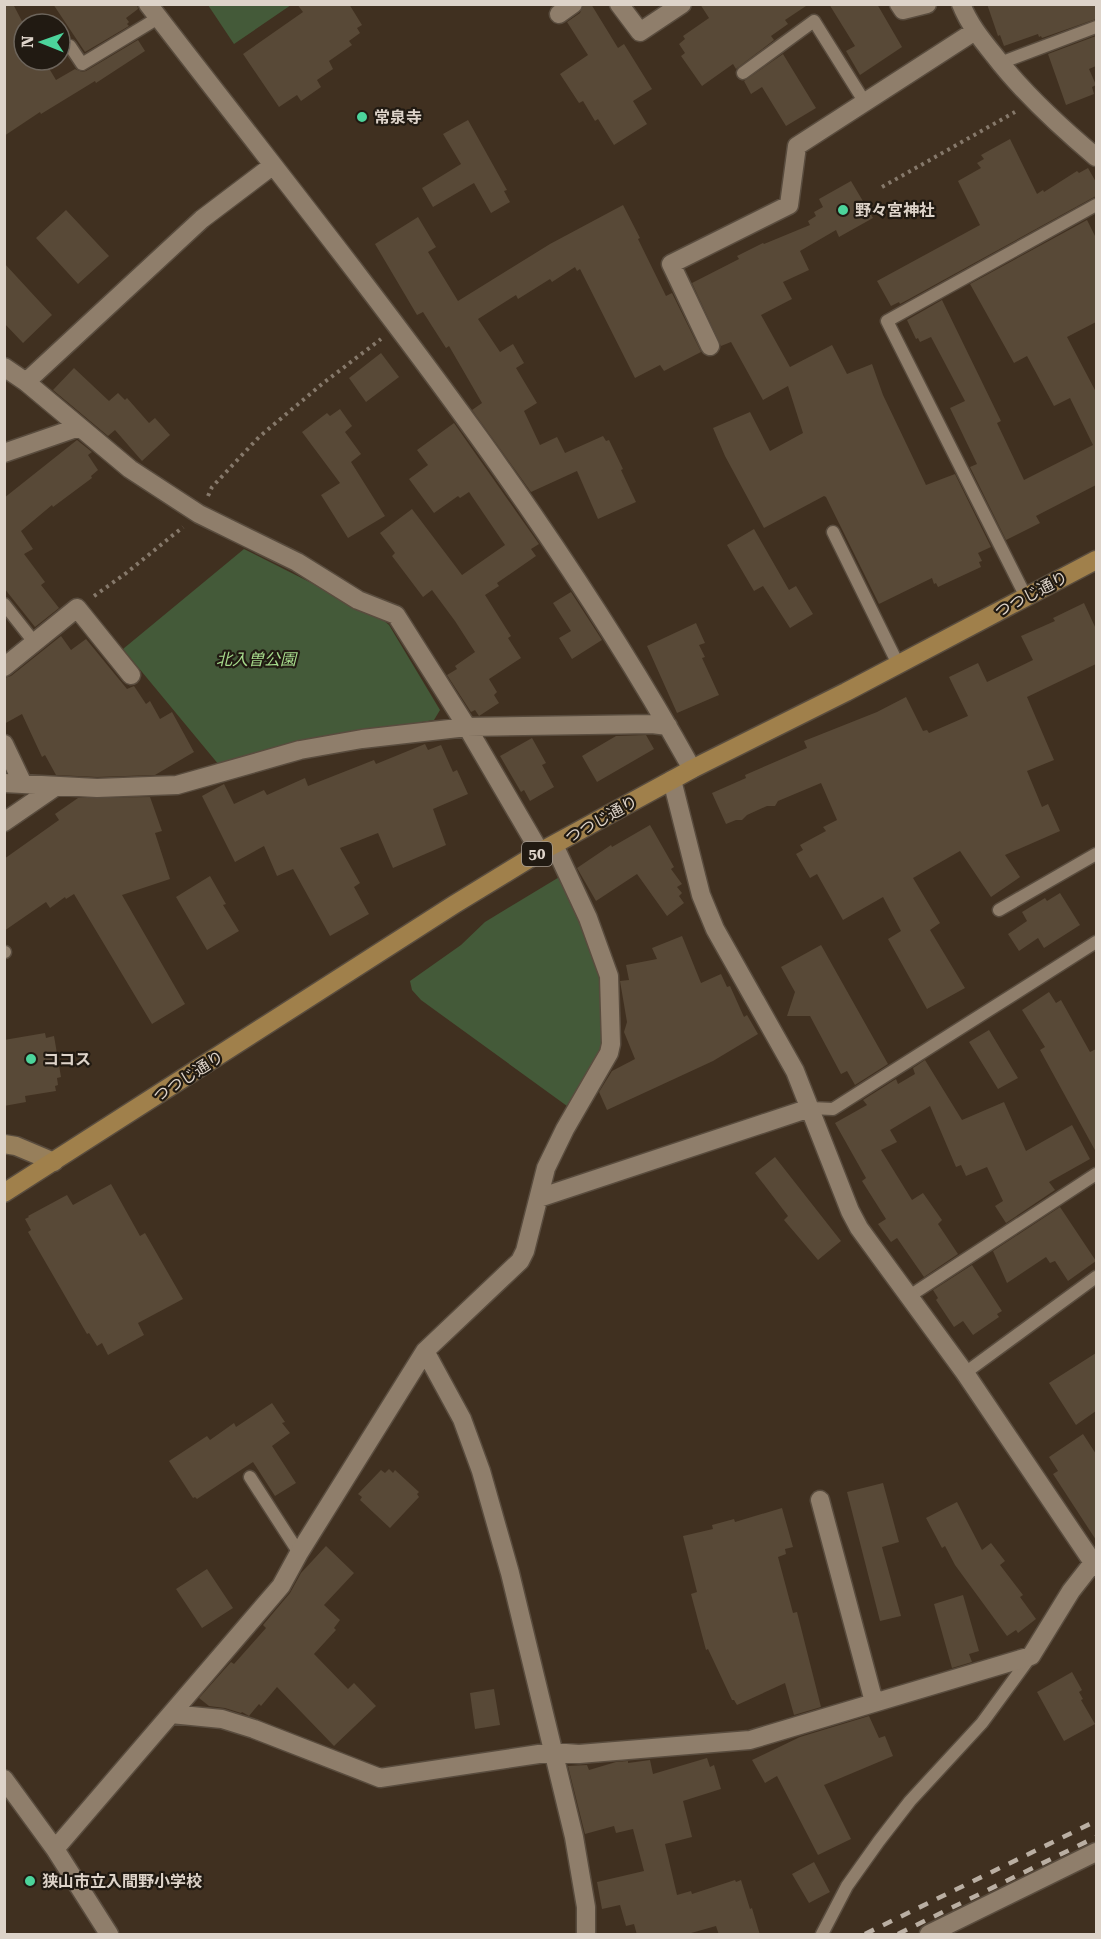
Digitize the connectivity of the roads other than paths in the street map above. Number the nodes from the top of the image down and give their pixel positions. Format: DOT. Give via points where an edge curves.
graph roads {
  1 [pos="619,4"];
  2 [pos="682,4"];
  3 [pos="899,4"];
  4 [pos="927,4"];
  5 [pos="961,4"];
  6 [pos="153,11"];
  7 [pos="1096,27"];
  8 [pos="975,31"];
  9 [pos="72,49"];
  10 [pos="1000,63"];
  11 [pos="743,73"];
  12 [pos="864,101"];
  13 [pos="1096,157"];
  14 [pos="272,166"];
  15 [pos="1096,205"];
  16 [pos="710,346"];
  17 [pos="4,367"];
  18 [pos="26,382"];
  19 [pos="79,427"];
  20 [pos="4,453"];
  21 [pos="833,532"];
  22 [pos="1095,564"];
  23 [pos="1026,597"];
  24 [pos="4,604"];
  25 [pos="34,642"];
  26 [pos="898,664"];
  27 [pos="4,667"];
  28 [pos="131,675"];
  29 [pos="668,726"];
  30 [pos="467,727"];
  31 [pos="4,744"];
  32 [pos="692,769"];
  33 [pos="672,780"];
  34 [pos="14,783"];
  35 [pos="55,787"];
  36 [pos="4,822"];
  37 [pos="547,848"];
  38 [pos="1096,854"];
  39 [pos="999,910"];
  40 [pos="1096,942"];
  41 [pos="810,1107"];
  42 [pos="4,1144"];
  43 [pos="54,1162"];
  44 [pos="1096,1174"];
  45 [pos="4,1193"];
  46 [pos="539,1198"];
  47 [pos="1096,1277"];
  48 [pos="908,1297"];
  49 [pos="425,1351"];
  50 [pos="965,1373"];
  51 [pos="249,1477"];
  52 [pos="820,1500"];
  53 [pos="299,1553"];
  54 [pos="1096,1563"];
  55 [pos="1031,1656"];
  56 [pos="874,1702"];
  57 [pos="171,1714"];
  58 [pos="552,1752"];
  59 [pos="4,1779"];
  60 [pos="55,1849"];
  61 [pos="1096,1852"];
  62 [pos="109,1935"];
  63 [pos="586,1935"];
  64 [pos="822,1935"];
  65 [pos="929,1935"];
  1 -- 2 [label="street" via="640,32"];
  3 -- 4 [label="street" via="903,10"];
  5 -- 8 [label="street"];
  6 -- 9 [label="lane" via="82,64"];
  6 -- 14 [label="street"];
  7 -- 10 [label="lane"];
  8 -- 10 [label="street"];
  8 -- 12 [label="street"];
  10 -- 13 [label="street" via="1034,101"];
  11 -- 12 [label="lane" via="814,21"];
  12 -- 16 [label="street" via="796,146 789,205 671,264"];
  14 -- 18 [label="street" via="202,219"];
  14 -- 29 [label="street" via="399,326 549,537 613,633"];
  15 -- 23 [label="lane" via="886,321"];
  17 -- 18 [label="street"];
  18 -- 19 [label="street"];
  19 -- 20 [label="street"];
  19 -- 30 [label="street" via="130,469 199,514 297,562 358,600 396,615"];
  21 -- 26 [label="lane"];
  22 -- 23 [label="main road, つつじ通り / 50"];
  23 -- 26 [label="main road, つつじ通り / 50"];
  24 -- 25 [label="lane"];
  25 -- 27 [label="street"];
  25 -- 28 [label="street" via="77,608"];
  26 -- 32 [label="main road, つつじ通り / 50"];
  29 -- 30 [label="street"];
  29 -- 32 [label="street"];
  30 -- 35 [label="street" via="300,750 177,785"];
  30 -- 37 [label="street"];
  31 -- 34 [label="street"];
  32 -- 33 [label="main road, つつじ通り / 50"];
  33 -- 37 [label="main road, つつじ通り / 50"];
  33 -- 41 [label="street" via="711,920 795,1071"];
  34 -- 35 [label="street"];
  35 -- 36 [label="street"];
  37 -- 43 [label="main road, つつじ通り / 50"];
  37 -- 46 [label="street" via="588,918 609,976 610,1044 609,1053 546,1168"];
  38 -- 39 [label="lane"];
  40 -- 41 [label="lane" via="834,1109"];
  41 -- 46 [label="street"];
  41 -- 48 [label="street" via="850,1211"];
  42 -- 43 [label="street"];
  43 -- 45 [label="main road, つつじ通り / 50"];
  44 -- 48 [label="lane"];
  46 -- 49 [label="street" via="520,1261"];
  47 -- 50 [label="lane"];
  48 -- 50 [label="street"];
  49 -- 53 [label="street"];
  49 -- 58 [label="street" via="462,1419 481,1471 510,1573"];
  50 -- 54 [label="street"];
  51 -- 53 [label="lane"];
  52 -- 56 [label="street"];
  53 -- 57 [label="street" via="281,1586"];
  54 -- 55 [label="street" via="1071,1591"];
  55 -- 56 [label="street"];
  55 -- 64 [label="lane" via="982,1723 879,1841 847,1886"];
  56 -- 58 [label="street" via="750,1740 579,1754"];
  57 -- 58 [label="street" via="222,1719 380,1778"];
  57 -- 60 [label="street"];
  58 -- 63 [label="street" via="574,1837 586,1907"];
  59 -- 60 [label="street"];
  60 -- 62 [label="street"];
  61 -- 65 [label="street"];
}
